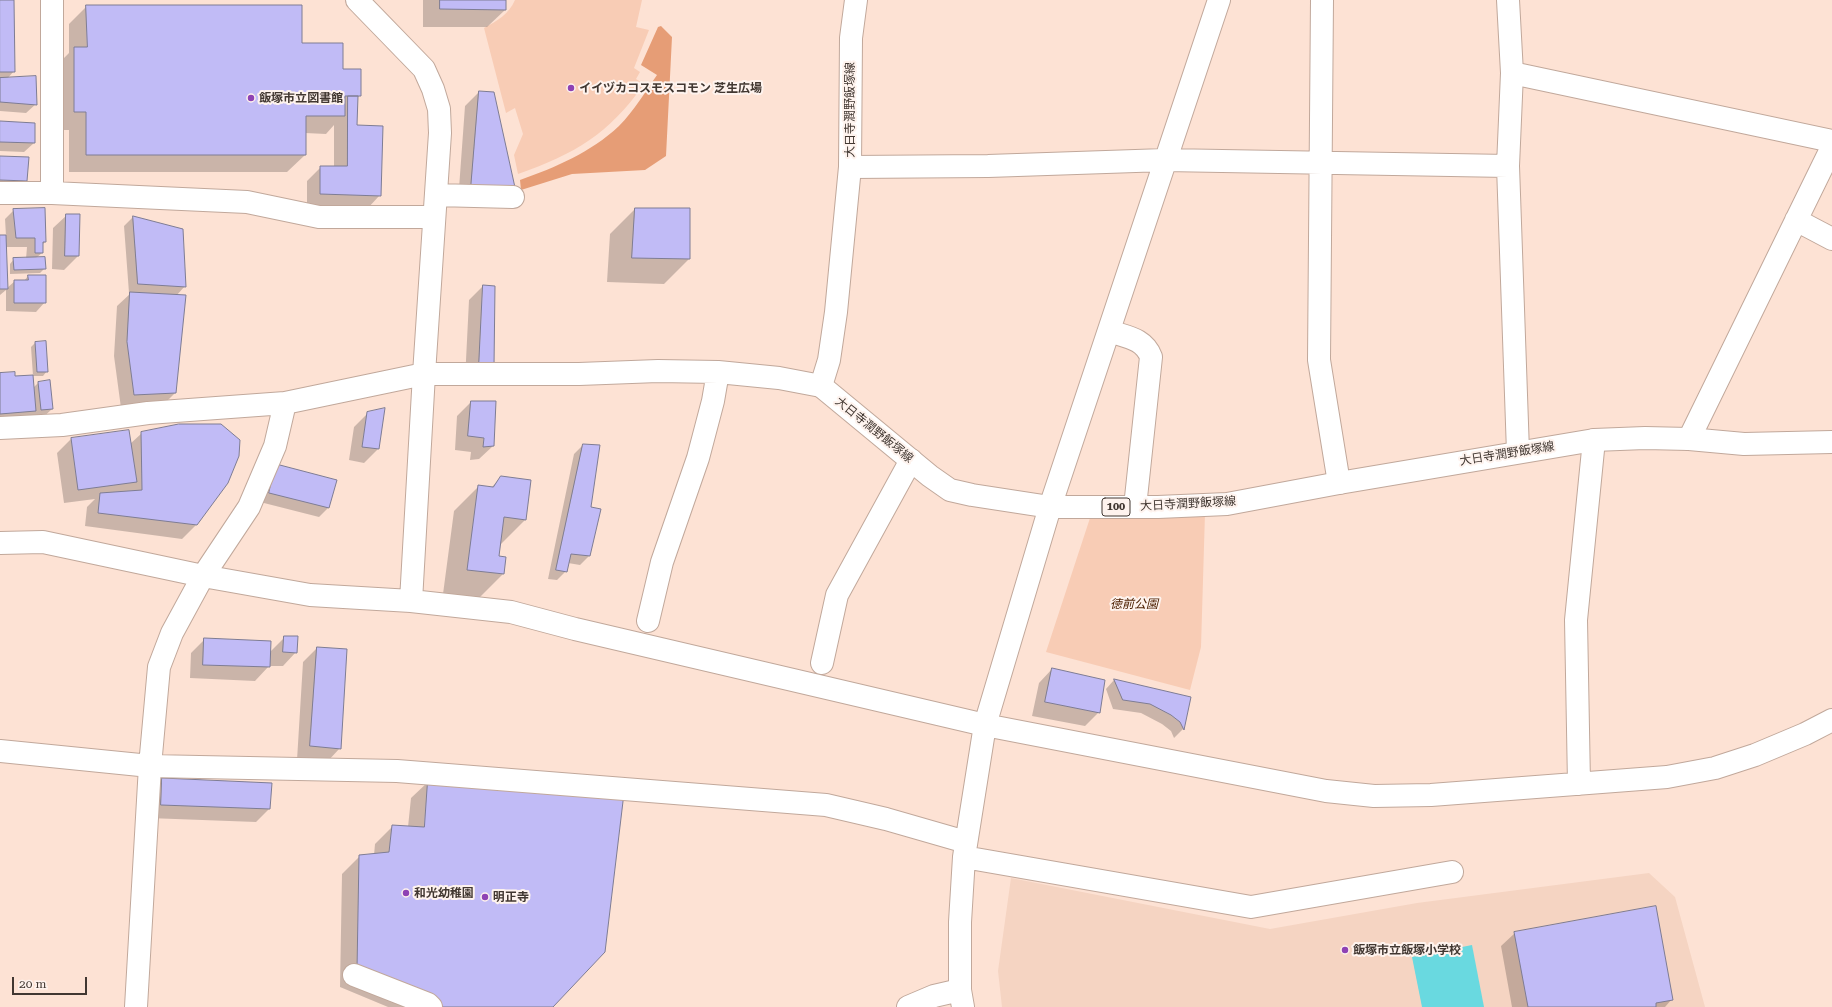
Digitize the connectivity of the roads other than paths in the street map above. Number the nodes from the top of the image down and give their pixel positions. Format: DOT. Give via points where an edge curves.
graph roads {
  1 [pos="52,0"];
  2 [pos="357,0"];
  3 [pos="856,0"];
  4 [pos="1219,0"];
  5 [pos="1322,0"];
  6 [pos="1508,0"];
  7 [pos="1512,73"];
  8 [pos="1832,141"];
  9 [pos="1832,147"];
  10 [pos="1165,160"];
  11 [pos="1322,163"];
  12 [pos="1508,166"];
  13 [pos="850,167"];
  14 [pos="0,193"];
  15 [pos="52,193"];
  16 [pos="436,195"];
  17 [pos="513,197"];
  18 [pos="434,217"];
  19 [pos="1796,220"];
  20 [pos="1832,239"];
  21 [pos="1109,331"];
  22 [pos="718,372"];
  23 [pos="424,374"];
  24 [pos="821,386"];
  25 [pos="285,403"];
  26 [pos="0,428"];
  27 [pos="1689,439"];
  28 [pos="1594,440"];
  29 [pos="1832,442"];
  30 [pos="1518,452"];
  31 [pos="912,460"];
  32 [pos="1339,483"];
  33 [pos="1050,506"];
  34 [pos="1135,507"];
  35 [pos="0,543"];
  36 [pos="203,576"];
  37 [pos="411,601"];
  38 [pos="648,621"];
  39 [pos="822,663"];
  40 [pos="1832,720"];
  41 [pos="985,724"];
  42 [pos="0,751"];
  43 [pos="150,766"];
  44 [pos="1579,784"];
  45 [pos="965,849"];
  46 [pos="1452,872"];
  47 [pos="354,975"];
  48 [pos="962,999"];
  49 [pos="136,1007"];
  50 [pos="431,1007"];
  51 [pos="908,1007"];
  1 -- 15 [label="street"];
  2 -- 16 [label="street" via="416,59 424,69 433,89 439,109 440,133"];
  3 -- 13 [label="street, 大日寺潤野飯塚線" via="851,38"];
  4 -- 10 [label="street"];
  5 -- 11 [label="street"];
  6 -- 7 [label="street"];
  7 -- 8 [label="street"];
  7 -- 12 [label="street"];
  9 -- 19 [label="street"];
  10 -- 11 [label="street"];
  10 -- 13 [label="street" via="988,166"];
  10 -- 21 [label="street"];
  11 -- 12 [label="street"];
  11 -- 32 [label="street" via="1319,360"];
  12 -- 30 [label="street"];
  13 -- 24 [label="street, 大日寺潤野飯塚線" via="836,312 829,360"];
  14 -- 15 [label="street"];
  15 -- 18 [label="street" via="247,202 319,217"];
  16 -- 17 [label="street"];
  16 -- 18 [label="street"];
  18 -- 23 [label="street"];
  19 -- 20 [label="street"];
  19 -- 27 [label="street"];
  21 -- 33 [label="street"];
  21 -- 34 [label="street" via="1141,342 1147,348 1150,357"];
  22 -- 23 [label="street"];
  22 -- 24 [label="street" via="779,378"];
  22 -- 38 [label="street" via="698,458 662,562"];
  23 -- 25 [label="street"];
  23 -- 37 [label="street"];
  24 -- 31 [label="street, 大日寺潤野飯塚線 / 100"];
  25 -- 26 [label="street" via="148,413 62,425"];
  25 -- 36 [label="street" via="275,446 249,507"];
  27 -- 28 [label="street, 大日寺潤野飯塚線 / 100"];
  27 -- 29 [label="street, 大日寺潤野飯塚線 / 100" via="1744,444"];
  28 -- 30 [label="street, 大日寺潤野飯塚線 / 100"];
  28 -- 44 [label="street" via="1576,620"];
  30 -- 32 [label="street, 大日寺潤野飯塚線 / 100"];
  31 -- 33 [label="street, 大日寺潤野飯塚線 / 100" via="950,490"];
  31 -- 39 [label="street" via="837,595"];
  32 -- 34 [label="street, 大日寺潤野飯塚線 / 100" via="1227,504"];
  33 -- 34 [label="street, 大日寺潤野飯塚線 / 100"];
  33 -- 41 [label="street"];
  35 -- 36 [label="street" via="43,542"];
  36 -- 37 [label="street" via="310,595"];
  36 -- 43 [label="street" via="172,633 159,667"];
  37 -- 41 [label="street" via="511,612 574,629"];
  40 -- 44 [label="street" via="1755,755 1715,768 1667,777"];
  41 -- 44 [label="street" via="1326,791 1367,796 1431,795"];
  41 -- 45 [label="street"];
  42 -- 43 [label="street"];
  43 -- 45 [label="street" via="396,771 826,805 886,818"];
  43 -- 49 [label="street"];
  45 -- 46 [label="street" via="1251,907"];
  45 -- 48 [label="street" via="960,922"];
  47 -- 50 [label="street"];
  48 -- 51 [label="street" via="934,996"];
}
